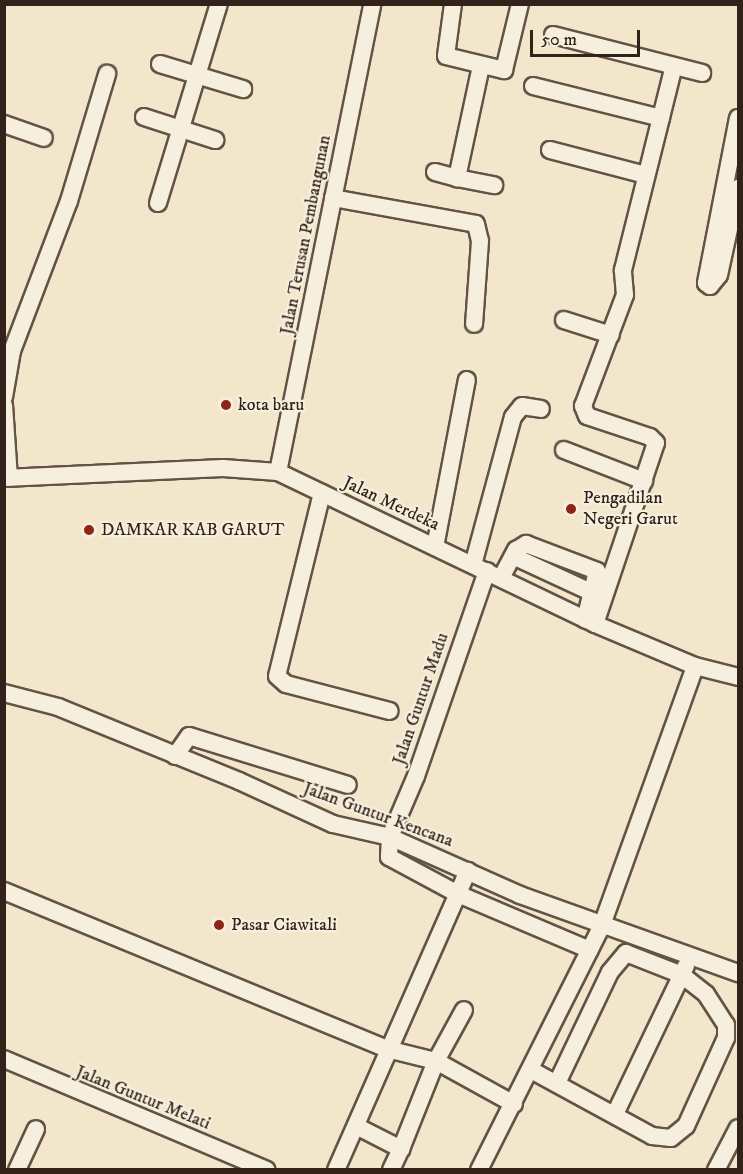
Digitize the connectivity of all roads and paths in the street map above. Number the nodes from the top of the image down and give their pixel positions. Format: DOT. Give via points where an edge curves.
graph roads {
  1 [pos="219,4"];
  2 [pos="372,4"];
  3 [pos="453,4"];
  4 [pos="520,4"];
  5 [pos="553,35"];
  6 [pos="160,64"];
  7 [pos="482,66"];
  8 [pos="674,66"];
  9 [pos="702,73"];
  10 [pos="107,74"];
  11 [pos="198,76"];
  12 [pos="533,86"];
  13 [pos="243,89"];
  14 [pos="144,117"];
  15 [pos="661,118"];
  16 [pos="738,118"];
  17 [pos="4,124"];
  18 [pos="180,129"];
  19 [pos="44,138"];
  20 [pos="215,140"];
  21 [pos="550,150"];
  22 [pos="435,172"];
  23 [pos="646,175"];
  24 [pos="457,178"];
  25 [pos="494,185"];
  26 [pos="732,196"];
  27 [pos="333,198"];
  28 [pos="158,203"];
  29 [pos="564,321"];
  30 [pos="474,324"];
  31 [pos="611,335"];
  32 [pos="467,380"];
  33 [pos="4,397"];
  34 [pos="4,405"];
  35 [pos="541,409"];
  36 [pos="564,450"];
  37 [pos="278,472"];
  38 [pos="7,478"];
  39 [pos="644,482"];
  40 [pos="322,493"];
  41 [pos="435,547"];
  42 [pos="487,572"];
  43 [pos="590,622"];
  44 [pos="695,666"];
  45 [pos="738,677"];
  46 [pos="4,693"];
  47 [pos="390,711"];
  48 [pos="175,756"];
  49 [pos="348,785"];
  50 [pos="390,837"];
  51 [pos="468,871"];
  52 [pos="4,891"];
  53 [pos="458,894"];
  54 [pos="602,925"];
  55 [pos="590,950"];
  56 [pos="691,957"];
  57 [pos="738,973"];
  58 [pos="682,975"];
  59 [pos="464,1010"];
  60 [pos="387,1049"];
  61 [pos="4,1059"];
  62 [pos="436,1061"];
  63 [pos="531,1070"];
  64 [pos="557,1083"];
  65 [pos="514,1104"];
  66 [pos="615,1114"];
  67 [pos="356,1126"];
  68 [pos="738,1128"];
  69 [pos="36,1129"];
  70 [pos="400,1149"];
  71 [pos="17,1170"];
  72 [pos="267,1170"];
  73 [pos="336,1170"];
  74 [pos="391,1170"];
  75 [pos="479,1170"];
  76 [pos="716,1170"];
  1 -- 11 [label="street"];
  2 -- 27 [label="street, Jalan Terusan Pembangunan"];
  3 -- 7 [label="street" via="445,54 450,59"];
  4 -- 7 [label="street" via="507,68"];
  5 -- 8 [label="street"];
  6 -- 11 [label="street"];
  7 -- 24 [label="street"];
  8 -- 9 [label="street"];
  8 -- 15 [label="street"];
  10 -- 33 [label="street" via="69,201 12,351"];
  11 -- 13 [label="street"];
  11 -- 18 [label="street"];
  12 -- 15 [label="street"];
  14 -- 18 [label="street"];
  15 -- 23 [label="street"];
  16 -- 26 [label="street"];
  17 -- 19 [label="street"];
  18 -- 20 [label="street"];
  18 -- 28 [label="street"];
  21 -- 23 [label="street"];
  22 -- 24 [label="street"];
  23 -- 31 [label="street" via="623,270 625,295"];
  24 -- 25 [label="street"];
  27 -- 30 [label="street" via="476,224 480,242"];
  27 -- 37 [label="street, Jalan Terusan Pembangunan"];
  29 -- 31 [label="street"];
  31 -- 39 [label="street" via="583,412 655,440"];
  32 -- 41 [label="street"];
  34 -- 38 [label="street"];
  35 -- 42 [label="street" via="522,406 513,417"];
  36 -- 39 [label="street"];
  37 -- 38 [label="street, Jalan Merdeka" via="223,468"];
  37 -- 40 [label="street, Jalan Merdeka"];
  39 -- 43 [label="street"];
  40 -- 41 [label="street, Jalan Merdeka"];
  40 -- 47 [label="street" via="277,676 286,684"];
  41 -- 42 [label="street, Jalan Merdeka"];
  42 -- 43 [label="street, Jalan Merdeka"];
  42 -- 43 [label="street" via="513,556 593,592"];
  42 -- 50 [label="street, Jalan Guntur Madu" via="416,776"];
  43 -- 44 [label="street, Jalan Merdeka"];
  44 -- 45 [label="street, Jalan Merdeka"];
  44 -- 54 [label="street"];
  46 -- 48 [label="street, Jalan Guntur Kencana" via="58,707"];
  48 -- 49 [label="street" via="189,736"];
  48 -- 50 [label="street, Jalan Guntur Kencana" via="333,824"];
  50 -- 51 [label="street, Jalan Guntur Kencana"];
  50 -- 53 [label="street" via="391,862"];
  51 -- 53 [label="street"];
  51 -- 54 [label="street, Jalan Guntur Kencana" via="520,896"];
  52 -- 60 [label="street"];
  53 -- 55 [label="street"];
  53 -- 60 [label="street"];
  54 -- 55 [label="street"];
  54 -- 56 [label="street, Jalan Guntur Kencana"];
  55 -- 63 [label="street"];
  56 -- 57 [label="street, Jalan Guntur Kencana"];
  56 -- 58 [label="street"];
  58 -- 64 [label="street" via="633,953 621,956"];
  58 -- 66 [label="street"];
  58 -- 66 [label="street" via="706,994 726,1025 726,1038 686,1126 671,1138 652,1136"];
  59 -- 62 [label="street"];
  60 -- 62 [label="street"];
  60 -- 67 [label="street"];
  61 -- 72 [label="street, Jalan Guntur Melati"];
  62 -- 65 [label="street"];
  62 -- 70 [label="street"];
  63 -- 64 [label="street"];
  63 -- 65 [label="street"];
  64 -- 66 [label="street"];
  65 -- 75 [label="street"];
  67 -- 70 [label="street"];
  67 -- 73 [label="street"];
  68 -- 76 [label="street"];
  69 -- 71 [label="street"];
  70 -- 74 [label="street"];
}
